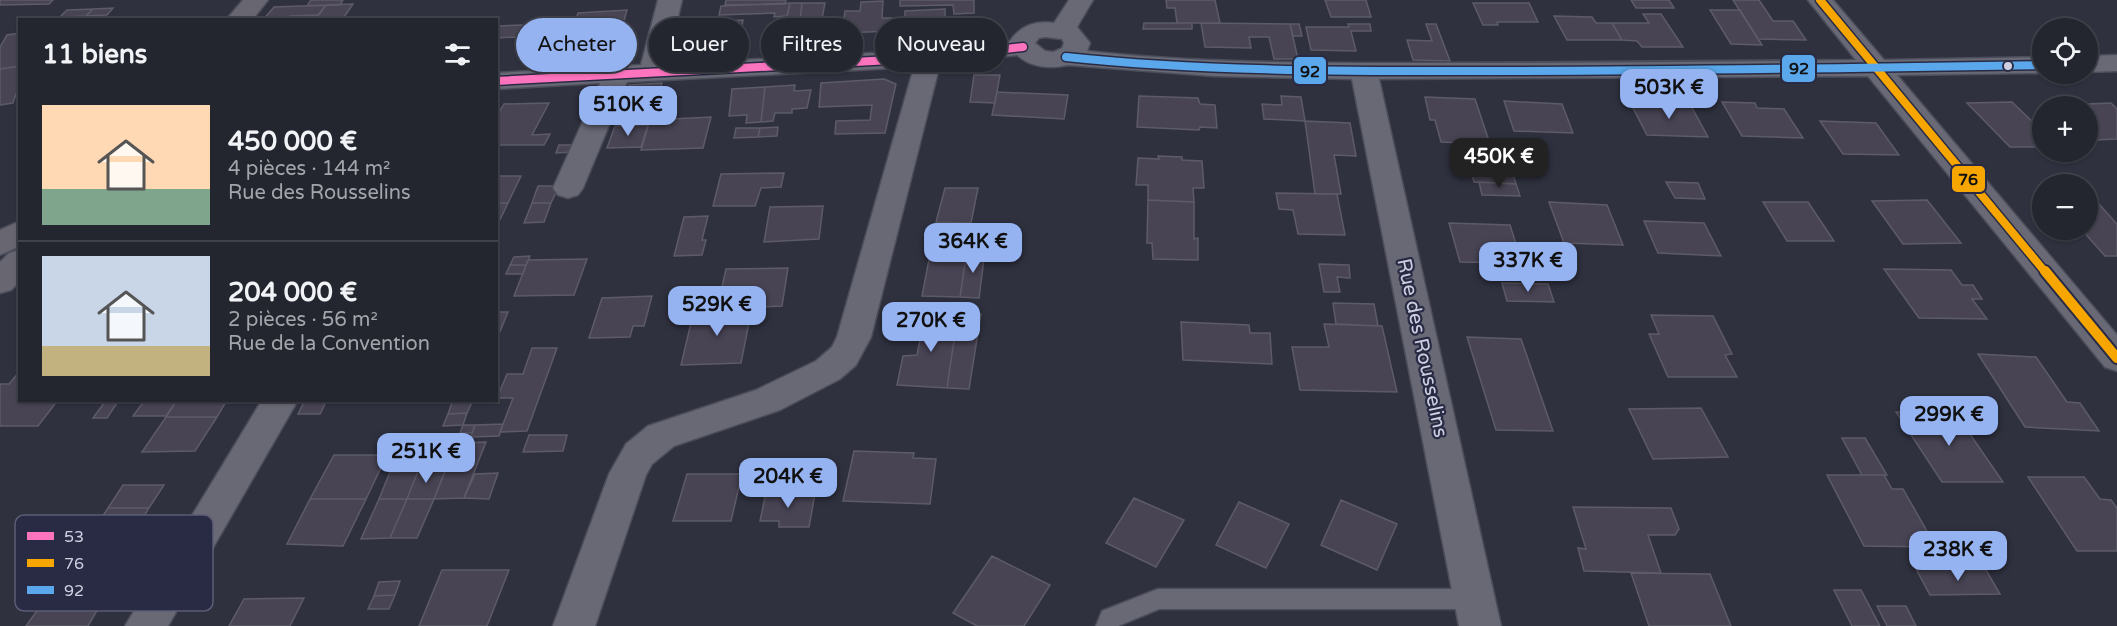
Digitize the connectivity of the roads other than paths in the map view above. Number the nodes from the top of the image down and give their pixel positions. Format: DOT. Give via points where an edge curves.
graph roads {
  1 [pos="256,0"];
  2 [pos="670,0"];
  3 [pos="1081,0"];
  4 [pos="1820,0"];
  5 [pos="240,18"];
  6 [pos="666,18"];
  7 [pos="1062,30"];
  8 [pos="1023,47"];
  9 [pos="1007,49"];
  10 [pos="1066,57"];
  11 [pos="875,61"];
  12 [pos="2117,63"];
  13 [pos="2032,64"];
  14 [pos="2098,64"];
  15 [pos="749,67"];
  16 [pos="1878,68"];
  17 [pos="1364,71"];
  18 [pos="652,72"];
  19 [pos="925,72"];
  20 [pos="617,74"];
  21 [pos="498,81"];
  22 [pos="567,188"];
  23 [pos="18,232"];
  24 [pos="0,244"];
  25 [pos="18,263"];
  26 [pos="0,282"];
  27 [pos="2117,358"];
  28 [pos="280,402"];
  29 [pos="212,515"];
  30 [pos="155,611"];
  31 [pos="1477,613"];
  32 [pos="146,626"];
  33 [pos="574,626"];
  34 [pos="1107,626"];
  1 -- 5 [label="main road"];
  2 -- 6 [label="street"];
  3 -- 7 [label="street"];
  4 -- 16 [label="street"];
  7 -- 8 [label="street" via="1030,33 1022,42"];
  7 -- 10 [label="street" via="1077,42 1073,53"];
  8 -- 9 [label="street"];
  8 -- 10 [label="street" via="1040,59"];
  10 -- 17 [label="street" via="1243,69"];
  11 -- 15 [label="street"];
  12 -- 14 [label="street"];
  13 -- 16 [label="street"];
  16 -- 17 [label="street"];
  16 -- 27 [label="street"];
  17 -- 31 [label="street, Rue des Rousselins"];
  18 -- 20 [label="street"];
  19 -- 33 [label="street" via="854,337 844,356 828,370 768,400 661,436 639,454 628,474"];
  20 -- 21 [label="street"];
  20 -- 22 [label="street"];
  23 -- 24 [label="main road"];
  25 -- 26 [label="main road"];
  28 -- 29 [label="street"];
  30 -- 32 [label="street"];
  31 -- 34 [label="lane" via="1158,599 1110,618"];
}
